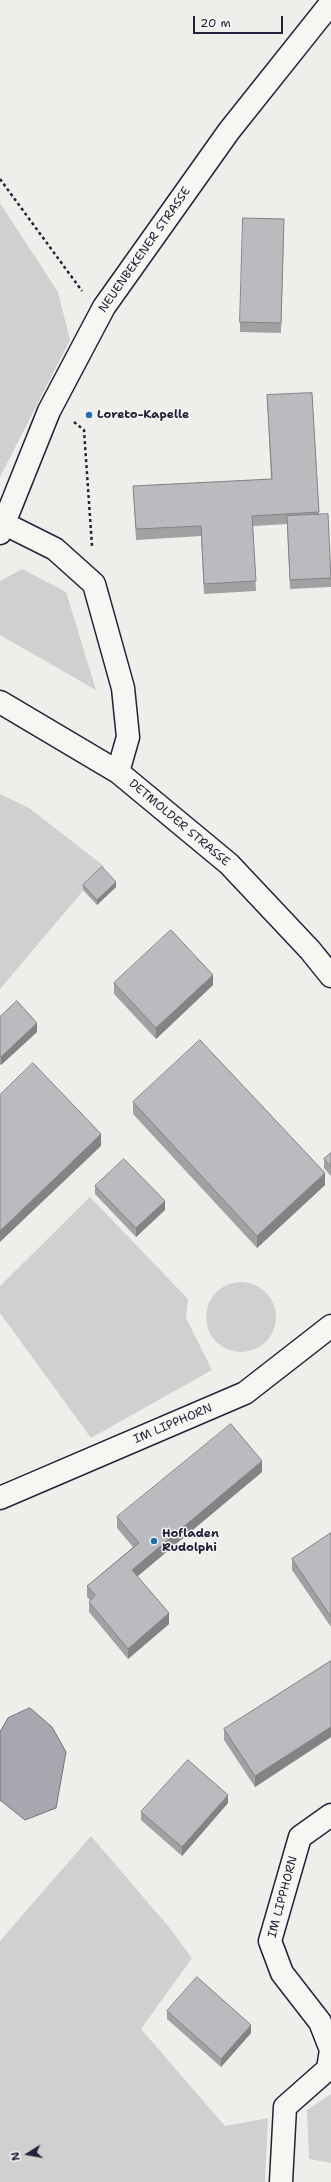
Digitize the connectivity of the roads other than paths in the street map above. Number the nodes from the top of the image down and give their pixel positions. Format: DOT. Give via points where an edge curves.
graph roads {
  1 [pos="331,4"];
  2 [pos="2,528"];
  3 [pos="0,702"];
  4 [pos="118,772"];
  5 [pos="331,976"];
  6 [pos="331,1326"];
  7 [pos="0,1498"];
  8 [pos="331,1815"];
  9 [pos="331,2050"];
  10 [pos="281,2182"];
  1 -- 2 [label="street, NEUENBEKENER STRASSE" via="229,131 104,307 49,411"];
  2 -- 4 [label="street, NEUENBEKENER STRASSE" via="55,549 94,584 123,688 128,737"];
  3 -- 4 [label="street, DETMOLDER STRASSE"];
  4 -- 5 [label="street, DETMOLDER STRASSE" via="229,864"];
  6 -- 7 [label="street, IM LIPPHORN" via="245,1393"];
  8 -- 9 [label="street, IM LIPPHORN" via="300,1837 270,1941 282,1973 320,2022"];
  9 -- 10 [label="street, IM LIPPHORN" via="328,2069 286,2107"];
}
